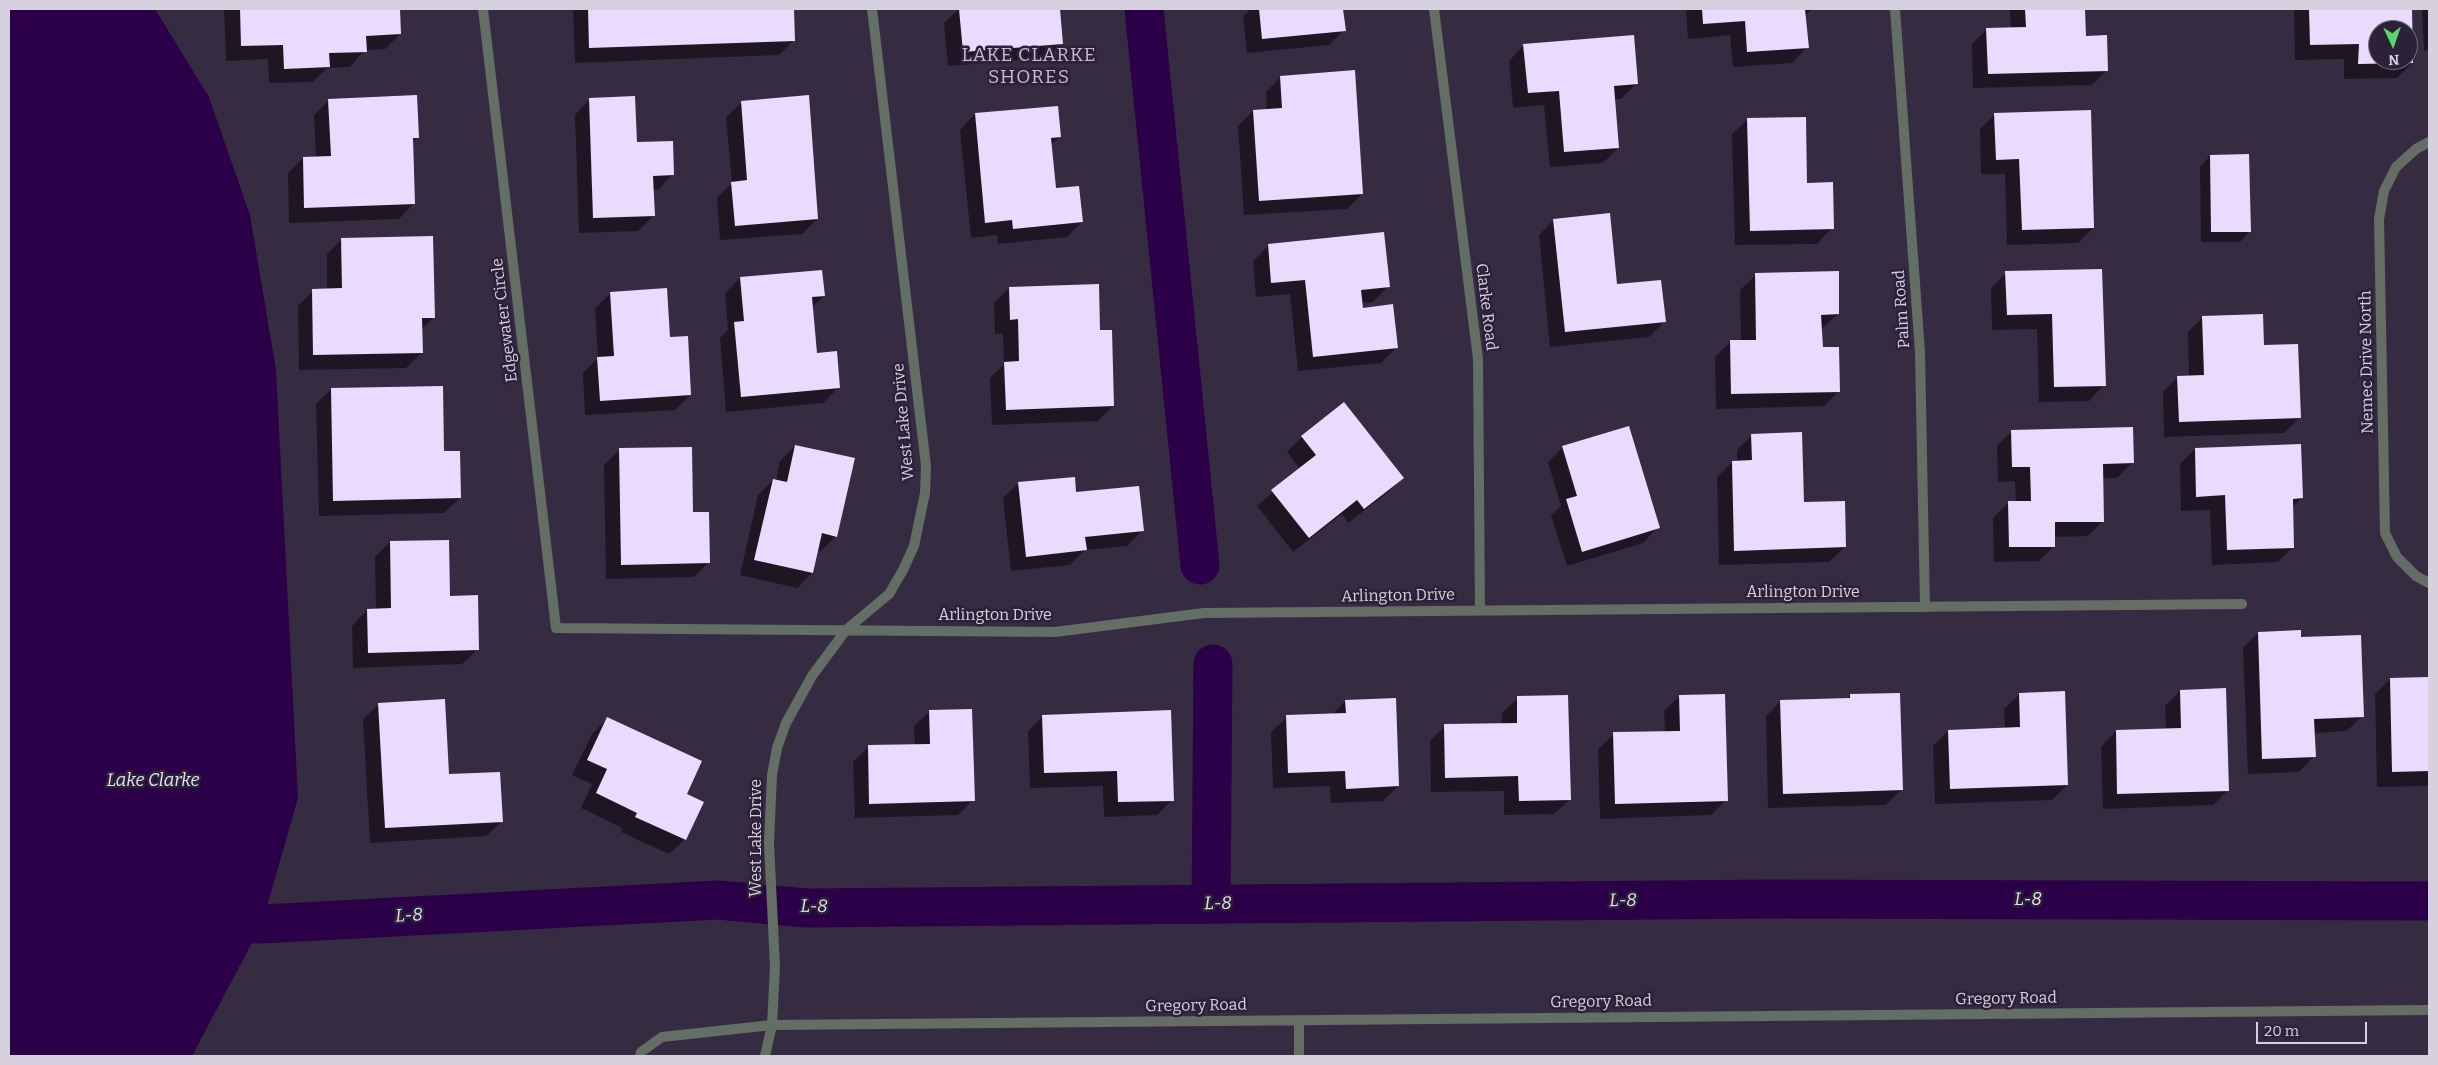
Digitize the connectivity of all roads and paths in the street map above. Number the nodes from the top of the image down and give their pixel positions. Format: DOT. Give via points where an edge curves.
graph roads {
  1 [pos="483,9"];
  2 [pos="872,9"];
  3 [pos="1434,9"];
  4 [pos="1895,9"];
  5 [pos="2429,142"];
  6 [pos="2429,583"];
  7 [pos="2242,604"];
  8 [pos="1925,607"];
  9 [pos="1480,610"];
  10 [pos="556,628"];
  11 [pos="846,630"];
  12 [pos="2429,1010"];
  13 [pos="1299,1020"];
  14 [pos="772,1025"];
  15 [pos="640,1056"];
  16 [pos="765,1056"];
  17 [pos="1299,1056"];
  1 -- 10 [label="street, Edgewater Circle"];
  2 -- 11 [label="street, West Lake Drive" via="926,466 925,493 914,546 903,570 889,594"];
  3 -- 9 [label="street, Clarke Road" via="1478,359"];
  4 -- 8 [label="street, Palm Road" via="1920,352"];
  5 -- 6 [label="street, Nemec Drive North" via="2396,167 2384,191 2379,219 2385,532 2397,557 2416,576"];
  7 -- 8 [label="street, Arlington Drive"];
  8 -- 9 [label="street, Arlington Drive"];
  9 -- 11 [label="street, Arlington Drive" via="1204,613 1055,632"];
  10 -- 11 [label="street, Arlington Drive"];
  11 -- 14 [label="street, West Lake Drive" via="812,676 786,723 777,748 772,775 769,843 775,967"];
  12 -- 13 [label="street, Gregory Road"];
  13 -- 14 [label="street, Gregory Road"];
  13 -- 17 [label="street"];
  14 -- 15 [label="street, Gregory Road" via="662,1037"];
  14 -- 16 [label="street, West Lake Drive"];
}
